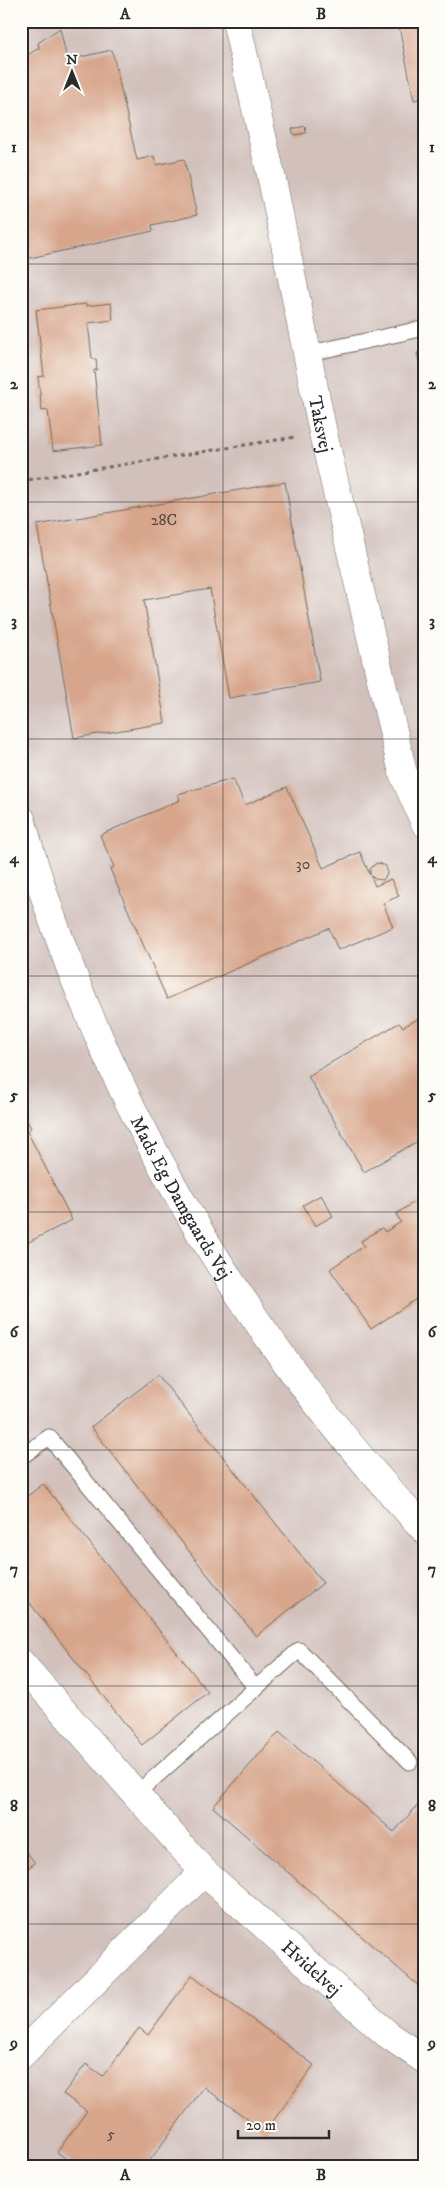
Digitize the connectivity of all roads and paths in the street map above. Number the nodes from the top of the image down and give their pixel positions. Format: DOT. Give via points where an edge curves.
graph roads {
  1 [pos="236,21"];
  2 [pos="425,328"];
  3 [pos="306,354"];
  4 [pos="323,433"];
  5 [pos="21,480"];
  6 [pos="21,819"];
  7 [pos="425,823"];
  8 [pos="21,1456"];
  9 [pos="425,1530"];
  10 [pos="21,1663"];
  11 [pos="256,1688"];
  12 [pos="410,1762"];
  13 [pos="136,1794"];
  14 [pos="204,1872"];
  15 [pos="21,2055"];
  16 [pos="425,2060"];
  1 -- 3 [label="street, Taksvej" via="273,184"];
  2 -- 3 [label="lane"];
  3 -- 4 [label="street, Taksvej"];
  4 -- 5 [label="path"];
  4 -- 7 [label="street, Taksvej" via="404,773"];
  6 -- 9 [label="street, Mads Eg Damgaards Vej" via="55,929 99,1038 156,1158 208,1248 290,1368"];
  8 -- 11 [label="lane" via="49,1437"];
  10 -- 13 [label="street, Hvidelvej"];
  11 -- 12 [label="lane" via="299,1650"];
  11 -- 13 [label="lane"];
  13 -- 14 [label="street, Hvidelvej"];
  14 -- 15 [label="street"];
  14 -- 16 [label="street, Hvidelvej" via="387,2034"];
}
